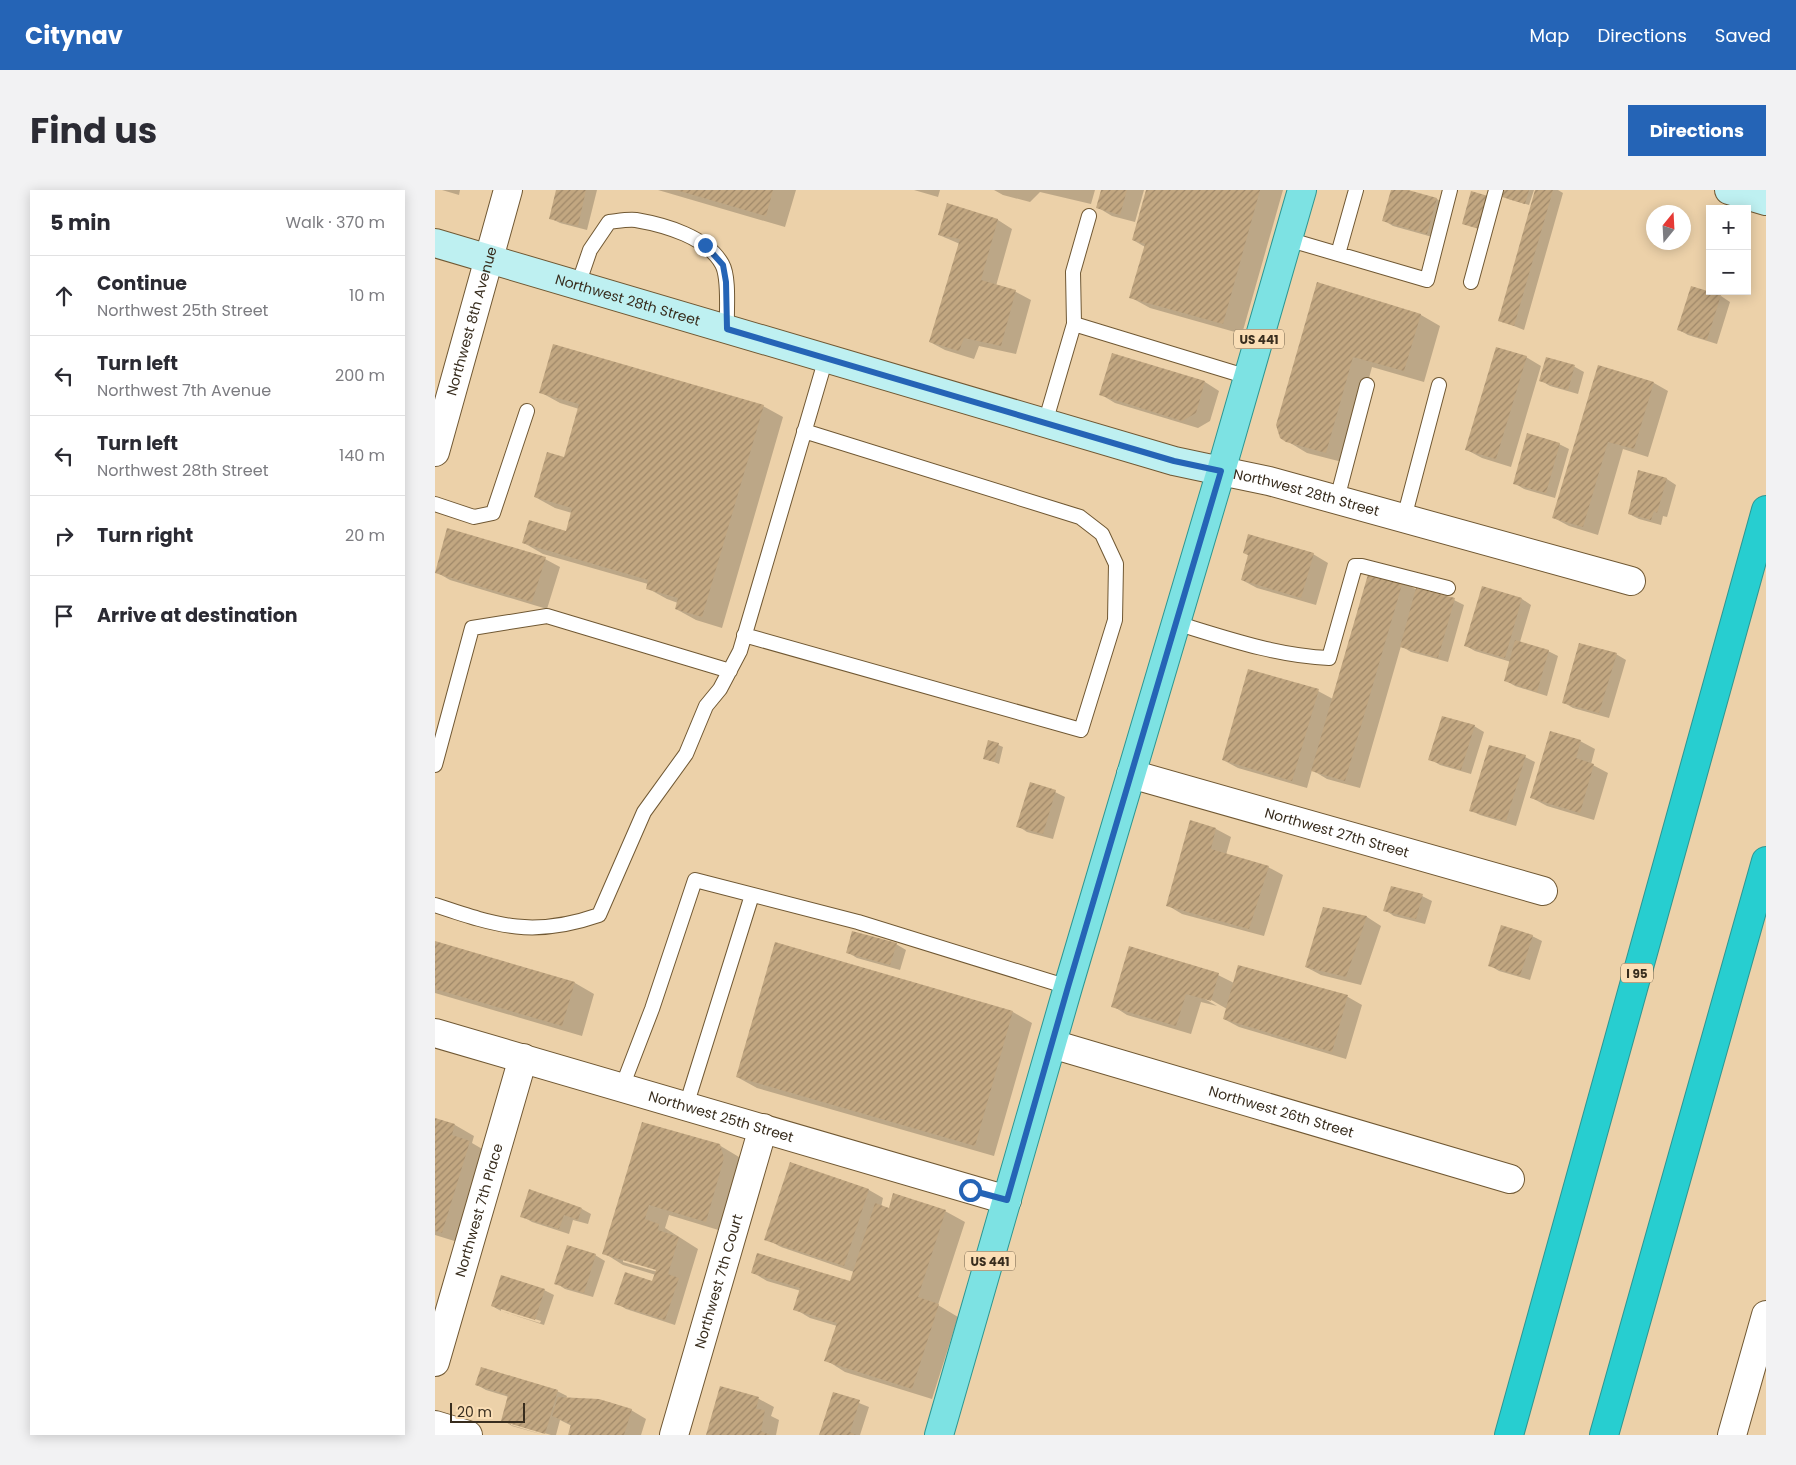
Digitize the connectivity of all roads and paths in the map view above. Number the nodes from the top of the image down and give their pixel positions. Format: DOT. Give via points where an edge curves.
graph roads {
  1 [pos="508,190"];
  2 [pos="1302,190"];
  3 [pos="1356,190"];
  4 [pos="1450,190"];
  5 [pos="1496,190"];
  6 [pos="1729,190"];
  7 [pos="1766,201"];
  8 [pos="1089,216"];
  9 [pos="1287,239"];
  10 [pos="435,243"];
  11 [pos="1338,254"];
  12 [pos="489,258"];
  13 [pos="1471,282"];
  14 [pos="578,285"];
  15 [pos="1074,324"];
  16 [pos="727,329"];
  17 [pos="826,358"];
  18 [pos="1248,377"];
  19 [pos="1367,385"];
  20 [pos="1439,385"];
  21 [pos="527,411"];
  22 [pos="1045,423"];
  23 [pos="804,431"];
  24 [pos="435,452"];
  25 [pos="1221,471"];
  26 [pos="1337,499"];
  27 [pos="435,504"];
  28 [pos="1766,510"];
  29 [pos="1404,518"];
  30 [pos="1631,581"];
  31 [pos="1448,588"];
  32 [pos="1176,623"];
  33 [pos="744,635"];
  34 [pos="729,671"];
  35 [pos="435,765"];
  36 [pos="1131,774"];
  37 [pos="1766,861"];
  38 [pos="1543,891"];
  39 [pos="752,895"];
  40 [pos="435,905"];
  41 [pos="1068,987"];
  42 [pos="435,1033"];
  43 [pos="1052,1044"];
  44 [pos="523,1058"];
  45 [pos="622,1088"];
  46 [pos="686,1106"];
  47 [pos="763,1128"];
  48 [pos="1510,1179"];
  49 [pos="1007,1200"];
  50 [pos="1766,1315"];
  51 [pos="435,1362"];
  52 [pos="1754,1399"];
  53 [pos="435,1425"];
  54 [pos="468,1435"];
  55 [pos="674,1435"];
  56 [pos="939,1435"];
  57 [pos="1509,1435"];
  58 [pos="1604,1435"];
  59 [pos="1732,1435"];
  1 -- 12 [label="street, Northwest 8th Avenue"];
  2 -- 9 [label="main road, US 441"];
  3 -- 11 [label="lane"];
  4 -- 11 [label="lane" via="1427,280"];
  5 -- 13 [label="lane"];
  6 -- 7 [label="street"];
  8 -- 15 [label="lane" via="1073,272"];
  9 -- 11 [label="lane"];
  9 -- 18 [label="main road, US 441"];
  10 -- 12 [label="street, Northwest 28th Street"];
  12 -- 14 [label="street, Northwest 28th Street"];
  12 -- 24 [label="street, Northwest 8th Avenue"];
  14 -- 16 [label="street, Northwest 28th Street"];
  14 -- 16 [label="lane" via="590,250 609,222 635,220 678,232 705,245 723,265"];
  15 -- 18 [label="lane"];
  15 -- 22 [label="lane"];
  16 -- 17 [label="street, Northwest 28th Street"];
  17 -- 22 [label="street, Northwest 28th Street"];
  17 -- 23 [label="lane"];
  18 -- 25 [label="main road, US 441"];
  19 -- 26 [label="lane"];
  20 -- 29 [label="lane"];
  21 -- 27 [label="lane" via="493,512 474,517"];
  22 -- 25 [label="street, Northwest 28th Street" via="1174,461"];
  23 -- 33 [label="lane"];
  23 -- 33 [label="lane" via="1080,517 1102,534 1116,564 1115,620 1081,730"];
  25 -- 26 [label="street, Northwest 28th Street"];
  25 -- 32 [label="main road, US 441"];
  26 -- 29 [label="street, Northwest 28th Street"];
  28 -- 57 [label="highway, I 95"];
  29 -- 30 [label="street, Northwest 28th Street"];
  31 -- 32 [label="lane" via="1355,566 1329,658 1310,657 1244,642"];
  32 -- 36 [label="main road, US 441"];
  33 -- 34 [label="lane"];
  34 -- 35 [label="lane" via="547,616 472,628"];
  34 -- 40 [label="lane" via="721,689 706,706 686,754 644,812 599,915 575,923 530,929 489,923"];
  36 -- 38 [label="street, Northwest 27th Street"];
  36 -- 41 [label="main road, US 441"];
  37 -- 58 [label="highway"];
  39 -- 41 [label="lane" via="858,922"];
  39 -- 45 [label="lane" via="695,880 653,1010"];
  39 -- 46 [label="lane"];
  41 -- 43 [label="main road, US 441"];
  42 -- 44 [label="street, Northwest 25th Street"];
  43 -- 48 [label="street, Northwest 26th Street"];
  43 -- 49 [label="main road, US 441"];
  44 -- 45 [label="street, Northwest 25th Street"];
  44 -- 51 [label="street, Northwest 7th Place"];
  45 -- 46 [label="street, Northwest 25th Street"];
  46 -- 47 [label="street, Northwest 25th Street"];
  47 -- 49 [label="street, Northwest 25th Street"];
  47 -- 55 [label="street, Northwest 7th Court"];
  49 -- 56 [label="main road, US 441"];
  50 -- 52 [label="street"];
  52 -- 59 [label="street"];
  53 -- 54 [label="street"];
}
